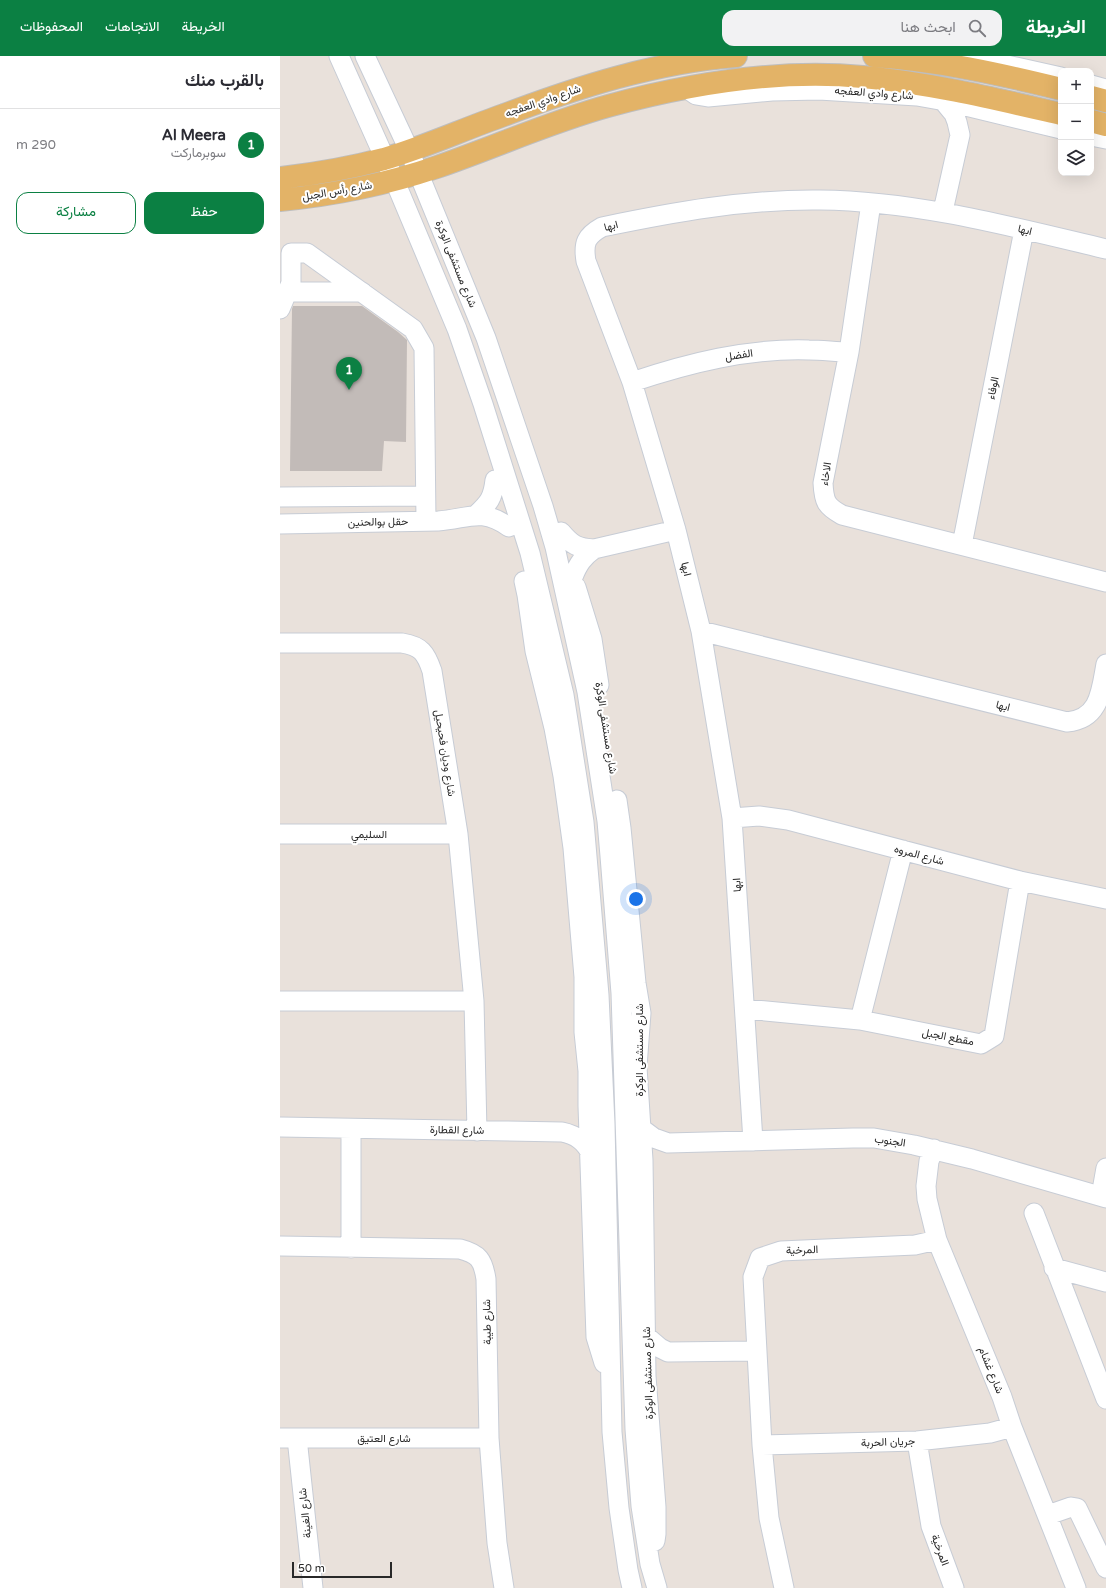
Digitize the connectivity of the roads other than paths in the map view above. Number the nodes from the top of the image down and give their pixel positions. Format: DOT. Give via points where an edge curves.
graph roads {
  1 [pos="339,56"];
  2 [pos="365,56"];
  3 [pos="736,56"];
  4 [pos="874,56"];
  5 [pos="938,56"];
  6 [pos="708,57"];
  7 [pos="962,62"];
  8 [pos="1058,77"];
  9 [pos="928,86"];
  10 [pos="1094,86"];
  11 [pos="686,88"];
  12 [pos="1058,88"];
  13 [pos="1106,89"];
  14 [pos="1094,98"];
  15 [pos="945,101"];
  16 [pos="1106,101"];
  17 [pos="1022,105"];
  18 [pos="986,111"];
  19 [pos="1058,113"];
  20 [pos="1094,122"];
  21 [pos="1106,125"];
  22 [pos="1058,128"];
  23 [pos="960,135"];
  24 [pos="1094,137"];
  25 [pos="1106,139"];
  26 [pos="410,150"];
  27 [pos="384,159"];
  28 [pos="419,173"];
  29 [pos="280,178"];
  30 [pos="394,179"];
  31 [pos="280,200"];
  32 [pos="871,204"];
  33 [pos="943,211"];
  34 [pos="1024,230"];
  35 [pos="1106,249"];
  36 [pos="362,292"];
  37 [pos="284,300"];
  38 [pos="849,352"];
  39 [pos="632,382"];
  40 [pos="484,404"];
  41 [pos="534,478"];
  42 [pos="495,480"];
  43 [pos="425,496"];
  44 [pos="280,497"];
  45 [pos="476,515"];
  46 [pos="426,521"];
  47 [pos="280,524"];
  48 [pos="509,527"];
  49 [pos="676,530"];
  50 [pos="561,532"];
  51 [pos="962,546"];
  52 [pos="594,550"];
  53 [pos="573,577"];
  54 [pos="1106,582"];
  55 [pos="581,606"];
  56 [pos="701,631"];
  57 [pos="576,639"];
  58 [pos="280,643"];
  59 [pos="535,651"];
  60 [pos="1106,664"];
  61 [pos="564,695"];
  62 [pos="732,818"];
  63 [pos="280,834"];
  64 [pos="458,834"];
  65 [pos="903,850"];
  66 [pos="1020,881"];
  67 [pos="1106,899"];
  68 [pos="621,993"];
  69 [pos="280,1001"];
  70 [pos="474,1001"];
  71 [pos="745,1009"];
  72 [pos="860,1020"];
  73 [pos="601,1040"];
  74 [pos="638,1041"];
  75 [pos="588,1071"];
  76 [pos="588,1106"];
  77 [pos="280,1127"];
  78 [pos="351,1129"];
  79 [pos="642,1129"];
  80 [pos="477,1131"];
  81 [pos="562,1132"];
  82 [pos="752,1141"];
  83 [pos="668,1143"];
  84 [pos="934,1149"];
  85 [pos="591,1154"];
  86 [pos="643,1160"];
  87 [pos="1106,1168"];
  88 [pos="1103,1197"];
  89 [pos="1034,1213"];
  90 [pos="937,1240"];
  91 [pos="280,1246"];
  92 [pos="350,1248"];
  93 [pos="1054,1268"];
  94 [pos="1106,1282"];
  95 [pos="646,1336"];
  96 [pos="756,1351"];
  97 [pos="668,1352"];
  98 [pos="646,1376"];
  99 [pos="611,1377"];
  100 [pos="1106,1399"];
  101 [pos="1012,1428"];
  102 [pos="289,1438"];
  103 [pos="489,1438"];
  104 [pos="917,1441"];
  105 [pos="762,1445"];
  106 [pos="1048,1515"];
  107 [pos="650,1564"];
  108 [pos="1106,1568"];
  109 [pos="313,1588"];
  110 [pos="504,1588"];
  111 [pos="632,1588"];
  112 [pos="657,1588"];
  113 [pos="784,1588"];
  114 [pos="954,1588"];
  115 [pos="1076,1588"];
  1 -- 27 [label="street"];
  2 -- 26 [label="street, شارع مستشفى الوكرة"];
  3 -- 6 [label="main road, شارع وادي العفجه"];
  4 -- 7 [label="main road"];
  5 -- 7 [label="street"];
  6 -- 26 [label="main road, شارع وادي العفجه" via="632,73 582,88"];
  7 -- 8 [label="street"];
  7 -- 12 [label="main road"];
  9 -- 11 [label="main road, شارع وادي العفجه" via="863,77 803,75 757,78"];
  9 -- 15 [label="street"];
  9 -- 17 [label="main road, شارع وادي العفجه"];
  10 -- 13 [label="street"];
  11 -- 15 [label="street, شارع وادي العفجه" via="696,95 708,97 820,90 917,96"];
  11 -- 28 [label="main road, شارع وادي العفجه" via="608,106"];
  14 -- 16 [label="main road"];
  15 -- 18 [label="street, شارع وادي العفجه"];
  15 -- 23 [label="street" via="954,114"];
  17 -- 18 [label="street"];
  17 -- 19 [label="main road, شارع وادي العفجه"];
  18 -- 22 [label="street, شارع وادي العفجه"];
  18 -- 23 [label="street" via="977,115"];
  20 -- 21 [label="main road"];
  23 -- 33 [label="street"];
  24 -- 25 [label="street"];
  26 -- 27 [label="main road, شارع وادي العفجه"];
  26 -- 28 [label="street, شارع مستشفى الوكرة"];
  27 -- 29 [label="main road, شارع رأس الجبل" via="320,173"];
  27 -- 30 [label="street"];
  28 -- 30 [label="main road, شارع وادي العفجه"];
  28 -- 41 [label="street, شارع مستشفى الوكرة" via="486,338"];
  30 -- 31 [label="main road, شارع رأس الجبل" via="333,194"];
  30 -- 40 [label="street" via="457,329"];
  32 -- 33 [label="street, ابها"];
  32 -- 38 [label="street, الاخاء"];
  32 -- 39 [label="street, ابها" via="821,200 752,202 681,211 602,227 592,232 586,240 586,261"];
  33 -- 34 [label="street, ابها"];
  34 -- 35 [label="street, ابها"];
  34 -- 51 [label="street, الوفاء"];
  36 -- 37 [label="street"];
  36 -- 37 [label="street" via="307,253 291,253 291,283"];
  36 -- 43 [label="street" via="414,329 424,348"];
  38 -- 39 [label="street, الفضل" via="809,350 736,355 694,363"];
  38 -- 51 [label="street, الاخاء" via="823,483 823,496 827,505 842,515"];
  39 -- 49 [label="street, ابها"];
  40 -- 42 [label="street" via="482,430"];
  40 -- 61 [label="street" via="530,553"];
  41 -- 50 [label="street, شارع مستشفى الوكرة" via="552,500"];
  41 -- 57 [label="street, شارع مستشفى الوكرة" via="555,547"];
  42 -- 45 [label="street" via="493,494 486,506"];
  42 -- 48 [label="street"];
  43 -- 44 [label="street"];
  43 -- 46 [label="street"];
  45 -- 46 [label="street, حقل بوالحنين" via="454,520"];
  45 -- 48 [label="street, حقل بوالحنين" via="488,516"];
  46 -- 47 [label="street, حقل بوالحنين"];
  48 -- 59 [label="street" via="527,595"];
  49 -- 52 [label="street"];
  49 -- 56 [label="street, ابها"];
  50 -- 52 [label="street" via="569,542 581,548"];
  50 -- 53 [label="street, شارع مستشفى الوكرة"];
  51 -- 54 [label="street, الاخاء"];
  52 -- 53 [label="street" via="584,556"];
  53 -- 55 [label="street, شارع مستشفى الوكرة"];
  55 -- 57 [label="street"];
  55 -- 74 [label="street, شارع مستشفى الوكرة" via="592,639 621,828 641,1013"];
  56 -- 60 [label="street, ابها" via="1067,722 1078,721 1097,705"];
  56 -- 62 [label="street, ابها"];
  57 -- 68 [label="street, شارع مستشفى الوكرة" via="607,821"];
  58 -- 64 [label="street, شارع وديان فحيحيل" via="402,643 412,644 422,651 432,670"];
  59 -- 61 [label="street"];
  59 -- 75 [label="street" via="554,728 573,848 584,977 584,1032"];
  61 -- 73 [label="street" via="588,857"];
  62 -- 65 [label="street, شارع المروه" via="759,816 788,820"];
  62 -- 71 [label="street, ابها"];
  63 -- 64 [label="street, السليمي"];
  64 -- 70 [label="street, شارع وديان فحيحيل"];
  65 -- 66 [label="street, شارع المروه"];
  65 -- 72 [label="street"];
  66 -- 67 [label="street, شارع المروه"];
  66 -- 72 [label="street, مقطع الجبل" via="994,1036 981,1044"];
  68 -- 74 [label="street" via="635,1024"];
  68 -- 107 [label="street, شارع مستشفى الوكرة" via="636,1429 641,1506"];
  69 -- 70 [label="street"];
  70 -- 80 [label="street, شارع وديان فحيحيل"];
  71 -- 72 [label="street, مقطع الجبل"];
  71 -- 82 [label="street, ابها"];
  73 -- 75 [label="street"];
  73 -- 99 [label="street"];
  74 -- 79 [label="street, شارع مستشفى الوكرة" via="637,1067"];
  75 -- 76 [label="street"];
  76 -- 81 [label="street" via="581,1120"];
  76 -- 85 [label="street"];
  77 -- 78 [label="street, شارع القطارة"];
  78 -- 80 [label="street, شارع القطارة"];
  78 -- 92 [label="street"];
  79 -- 83 [label="street, الجنوب" via="654,1138"];
  79 -- 86 [label="street, شارع مستشفى الوكرة"];
  80 -- 81 [label="street, شارع القطارة"];
  81 -- 85 [label="street, شارع القطارة" via="577,1136"];
  82 -- 83 [label="street, الجنوب"];
  82 -- 84 [label="street, الجنوب" via="874,1138"];
  83 -- 86 [label="street, الجنوب" via="654,1149"];
  84 -- 88 [label="street, الجنوب"];
  84 -- 90 [label="street, شارع غشام" via="929,1161 926,1186"];
  85 -- 99 [label="street" via="596,1337"];
  86 -- 95 [label="street, شارع مستشفى الوكرة"];
  87 -- 88 [label="street"];
  89 -- 93 [label="street"];
  90 -- 96 [label="street, المرخية" via="915,1245 781,1251 760,1258 753,1277"];
  90 -- 101 [label="street, شارع غشام" via="1002,1396"];
  91 -- 92 [label="street, شارع طيبة"];
  92 -- 103 [label="street, شارع طيبة" via="460,1249 480,1258 486,1279"];
  93 -- 94 [label="street"];
  93 -- 100 [label="street"];
  95 -- 97 [label="street"];
  95 -- 98 [label="street, شارع مستشفى الوكرة"];
  96 -- 97 [label="street"];
  96 -- 105 [label="street, المرخية"];
  97 -- 98 [label="street" via="651,1366"];
  98 -- 107 [label="street, شارع مستشفى الوكرة" via="656,1526"];
  99 -- 111 [label="street" via="612,1432 619,1508"];
  101 -- 104 [label="street, جريان الحربة"];
  101 -- 106 [label="street, شارع غشام"];
  102 -- 103 [label="street, شارع العتيق"];
  102 -- 109 [label="street, شارع الغينة"];
  103 -- 110 [label="street, شارع طيبة" via="497,1544"];
  104 -- 105 [label="street, جريان الحربة"];
  104 -- 114 [label="street, المرخية" via="931,1526"];
  105 -- 113 [label="street, المرخية" via="769,1518"];
  106 -- 108 [label="street" via="1071,1507 1077,1508"];
  106 -- 115 [label="street, شارع غشام"];
  107 -- 112 [label="street, شارع مستشفى الوكرة"];
}
